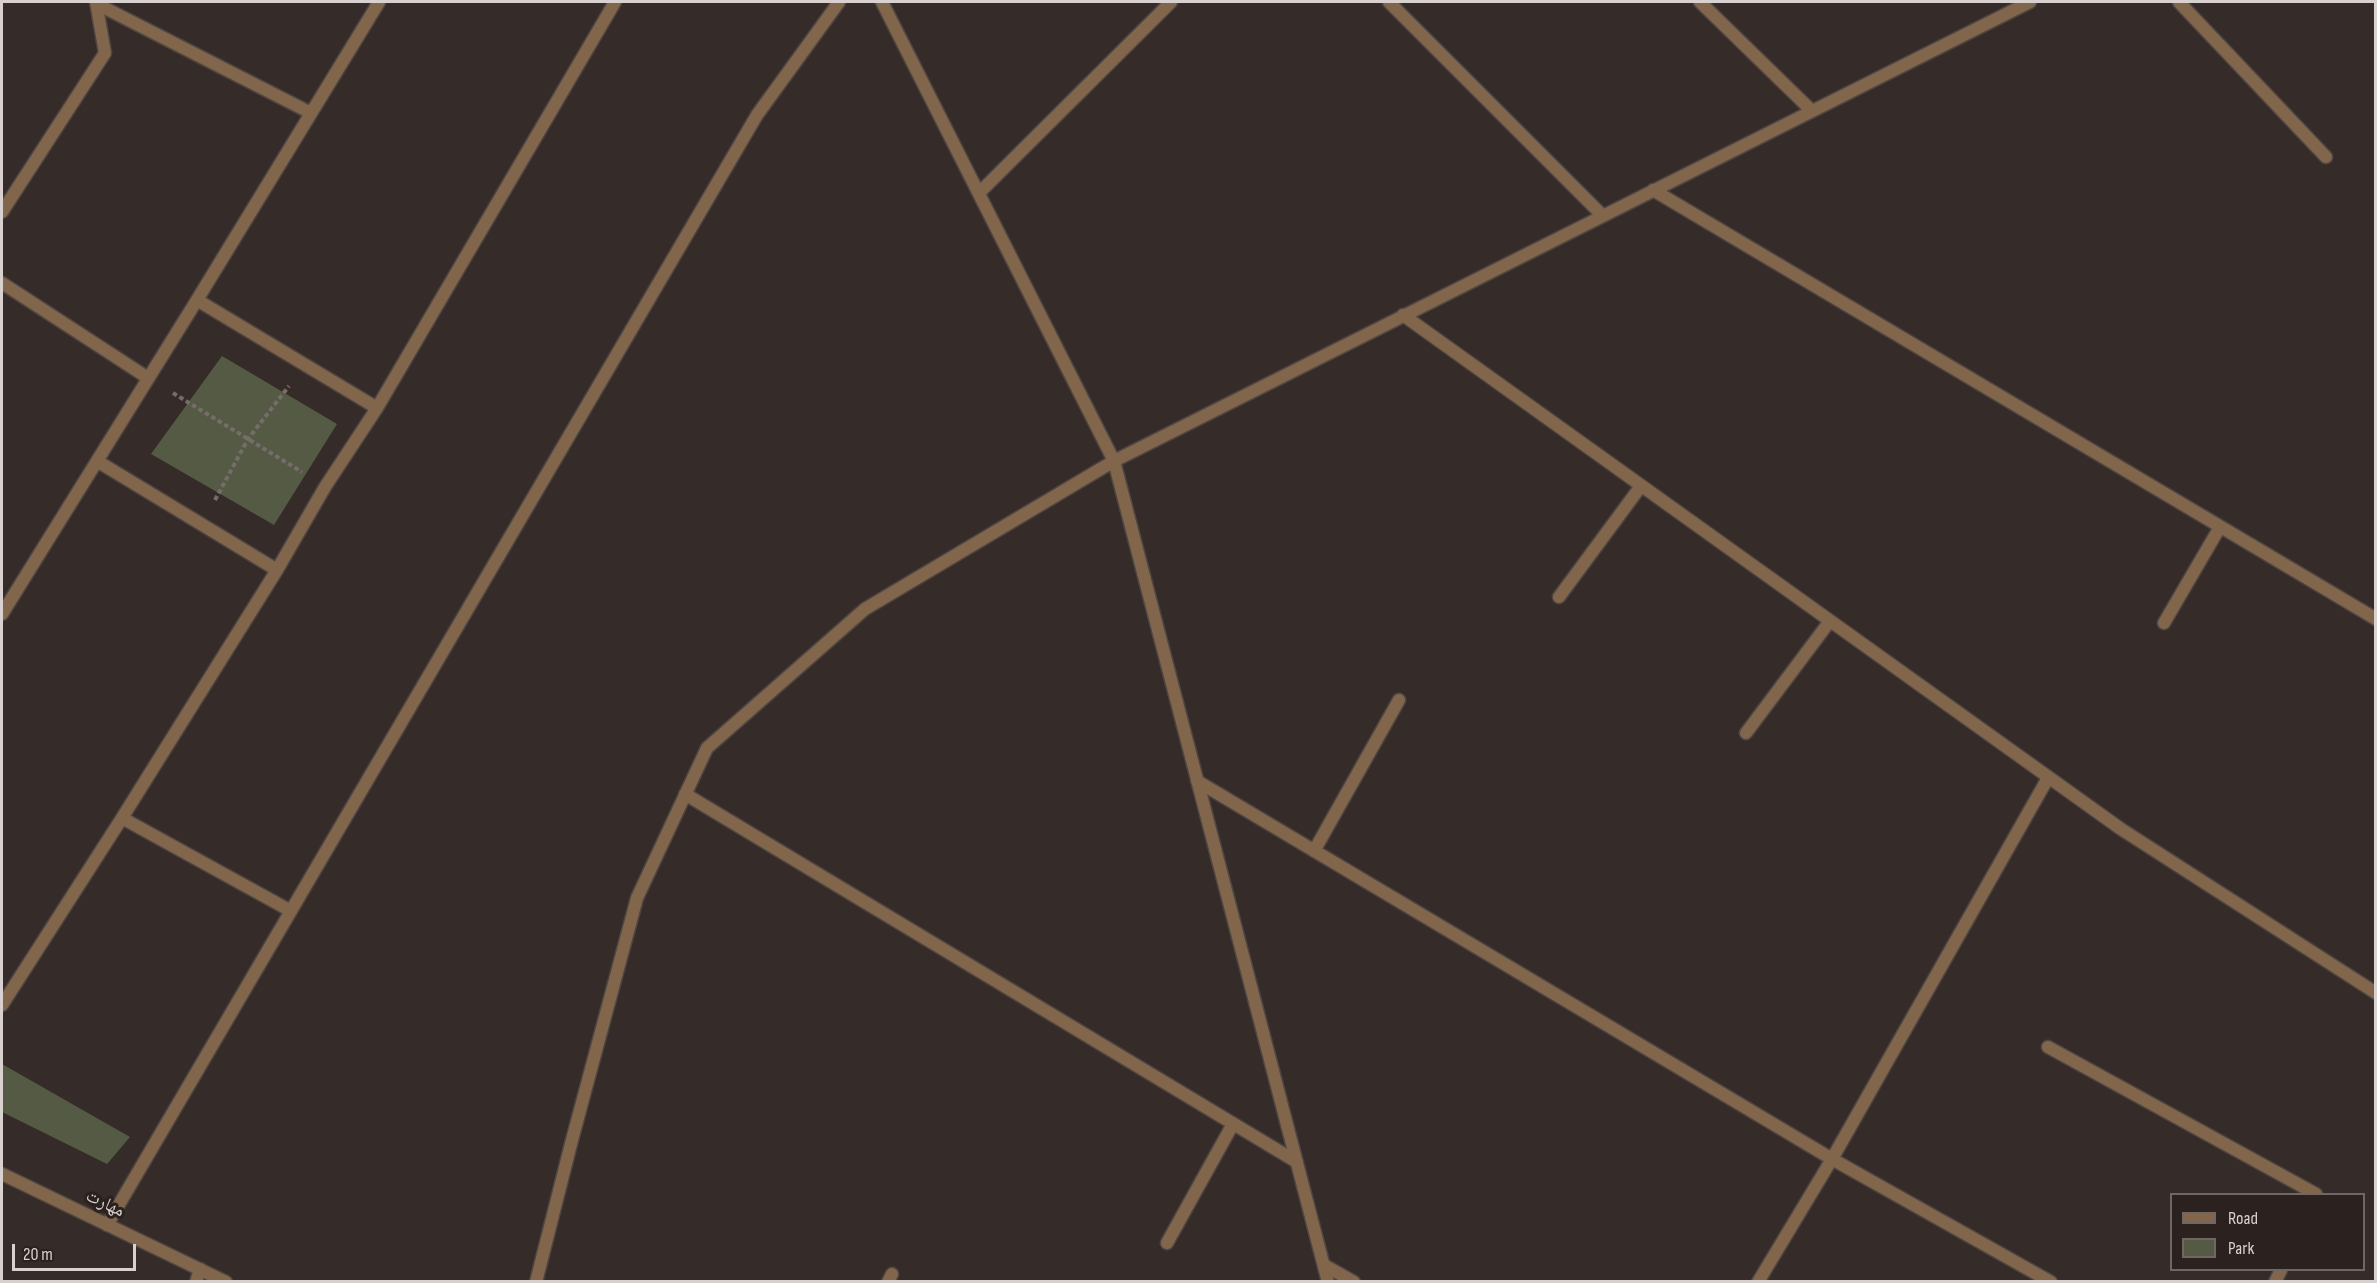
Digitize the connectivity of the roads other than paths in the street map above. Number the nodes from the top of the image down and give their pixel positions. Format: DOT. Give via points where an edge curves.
graph roads {
  1 [pos="379,2"];
  2 [pos="615,2"];
  3 [pos="839,2"];
  4 [pos="882,2"];
  5 [pos="1171,2"];
  6 [pos="1389,2"];
  7 [pos="1700,2"];
  8 [pos="2030,2"];
  9 [pos="2179,2"];
  10 [pos="96,3"];
  11 [pos="1812,111"];
  12 [pos="311,113"];
  13 [pos="2326,158"];
  14 [pos="1653,190"];
  15 [pos="979,193"];
  16 [pos="2,212"];
  17 [pos="1603,216"];
  18 [pos="2,283"];
  19 [pos="197,300"];
  20 [pos="1403,315"];
  21 [pos="148,378"];
  22 [pos="377,408"];
  23 [pos="97,461"];
  24 [pos="1114,461"];
  25 [pos="1641,486"];
  26 [pos="2220,527"];
  27 [pos="277,570"];
  28 [pos="1559,597"];
  29 [pos="2,614"];
  30 [pos="2376,618"];
  31 [pos="1830,621"];
  32 [pos="2164,623"];
  33 [pos="1399,700"];
  34 [pos="1746,733"];
  35 [pos="2049,778"];
  36 [pos="1197,781"];
  37 [pos="685,794"];
  38 [pos="122,818"];
  39 [pos="1314,850"];
  40 [pos="291,911"];
  41 [pos="2376,993"];
  42 [pos="2,1005"];
  43 [pos="2048,1047"];
  44 [pos="1233,1124"];
  45 [pos="1832,1159"];
  46 [pos="1297,1162"];
  47 [pos="2,1174"];
  48 [pos="2314,1193"];
  49 [pos="107,1225"];
  50 [pos="1167,1243"];
  51 [pos="1324,1265"];
  52 [pos="200,1269"];
  53 [pos="196,1281"];
  54 [pos="226,1281"];
  55 [pos="536,1281"];
  56 [pos="1328,1281"];
  57 [pos="1354,1281"];
  58 [pos="1758,1281"];
  59 [pos="2051,1281"];
  1 -- 12 [label="street"];
  2 -- 22 [label="street"];
  3 -- 40 [label="street" via="757,116"];
  4 -- 15 [label="street"];
  5 -- 15 [label="street"];
  6 -- 17 [label="street"];
  7 -- 11 [label="street"];
  8 -- 11 [label="street"];
  9 -- 13 [label="street"];
  10 -- 12 [label="street"];
  10 -- 16 [label="street" via="105,52"];
  11 -- 14 [label="street"];
  12 -- 19 [label="street"];
  14 -- 17 [label="street"];
  14 -- 26 [label="street"];
  15 -- 24 [label="street"];
  17 -- 20 [label="street"];
  18 -- 21 [label="street"];
  19 -- 21 [label="street"];
  19 -- 22 [label="street"];
  20 -- 24 [label="street"];
  20 -- 25 [label="street"];
  21 -- 23 [label="street"];
  22 -- 27 [label="street"];
  23 -- 27 [label="street"];
  23 -- 29 [label="street"];
  24 -- 36 [label="street"];
  24 -- 37 [label="street" via="865,609 707,748"];
  25 -- 28 [label="street"];
  25 -- 31 [label="street"];
  26 -- 30 [label="street"];
  26 -- 32 [label="street"];
  27 -- 38 [label="street"];
  31 -- 34 [label="street"];
  31 -- 35 [label="street"];
  33 -- 39 [label="street"];
  35 -- 41 [label="street" via="2121,829"];
  35 -- 45 [label="street"];
  36 -- 39 [label="street"];
  36 -- 46 [label="street"];
  37 -- 44 [label="street"];
  37 -- 55 [label="street" via="637,898"];
  38 -- 40 [label="street"];
  38 -- 42 [label="street"];
  39 -- 45 [label="street"];
  40 -- 49 [label="street"];
  43 -- 48 [label="street"];
  44 -- 46 [label="street"];
  44 -- 50 [label="street"];
  45 -- 58 [label="street"];
  45 -- 59 [label="street"];
  46 -- 51 [label="street"];
  47 -- 49 [label="street, مهارت"];
  49 -- 52 [label="street, مهارت"];
  51 -- 56 [label="street"];
  51 -- 57 [label="street"];
  52 -- 53 [label="street"];
  52 -- 54 [label="street, مهارت"];
}
